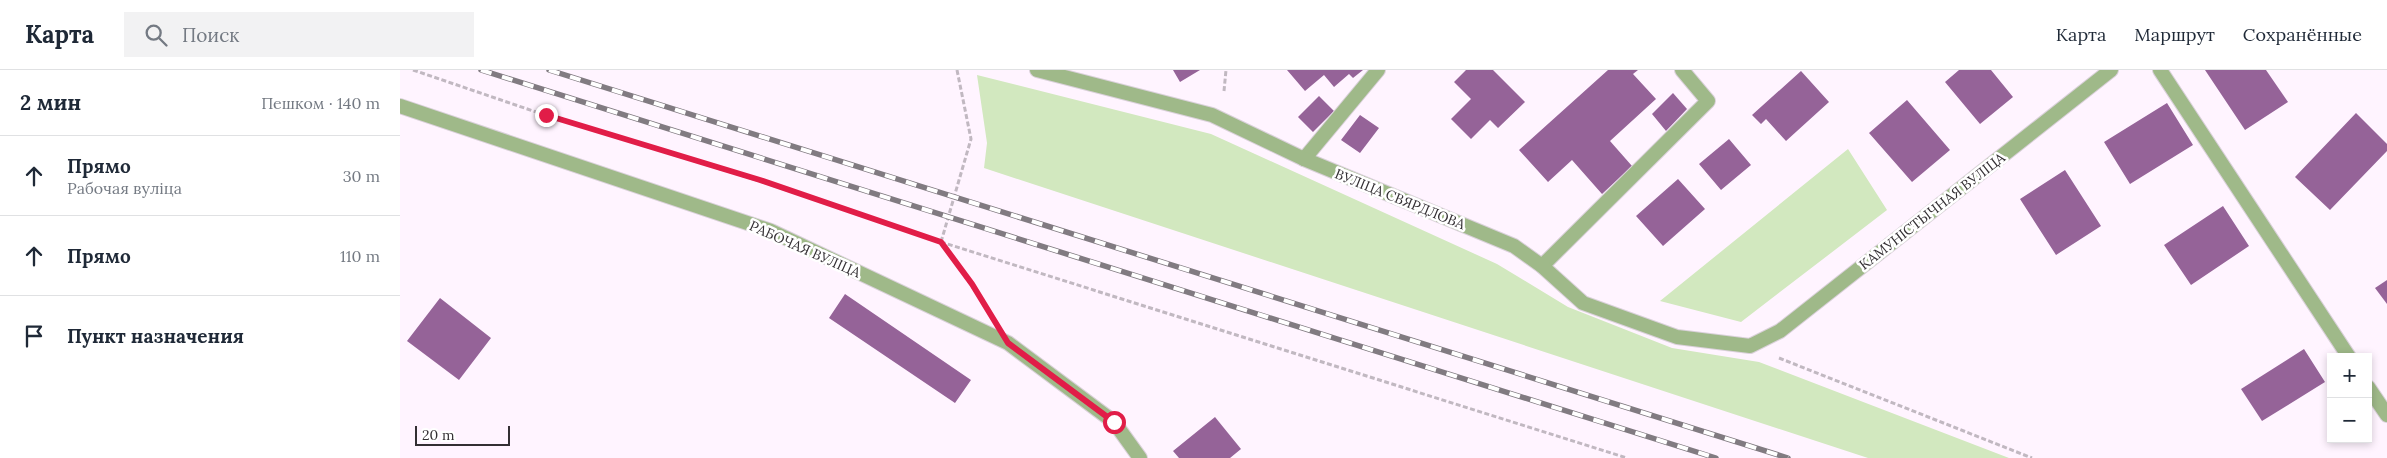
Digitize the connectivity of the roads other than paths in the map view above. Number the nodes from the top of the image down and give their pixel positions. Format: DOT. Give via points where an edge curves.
graph roads {
  1 [pos="1037,70"];
  2 [pos="1378,70"];
  3 [pos="1682,70"];
  4 [pos="2111,70"];
  5 [pos="2160,70"];
  6 [pos="400,106"];
  7 [pos="1304,159"];
  8 [pos="1542,266"];
  9 [pos="1750,346"];
  10 [pos="2346,353"];
  11 [pos="2372,392"];
  12 [pos="2387,415"];
  13 [pos="1140,458"];
  1 -- 7 [label="street, ВУЛІЦА СВЯРДЛОВА" via="1212,115"];
  2 -- 7 [label="street"];
  3 -- 8 [label="street" via="1708,101"];
  4 -- 9 [label="street, КАМУНІСТЫЧНАЯ ВУЛІЦА" via="1780,331"];
  5 -- 10 [label="street"];
  6 -- 13 [label="street, РАБОЧАЯ ВУЛІЦА" via="771,231 999,339 1114,422"];
  7 -- 8 [label="street, ВУЛІЦА СВЯРДЛОВА" via="1514,246"];
  8 -- 9 [label="street, ВУЛІЦА СВЯРДЛОВА" via="1582,303 1677,337"];
  11 -- 12 [label="street"];
}
